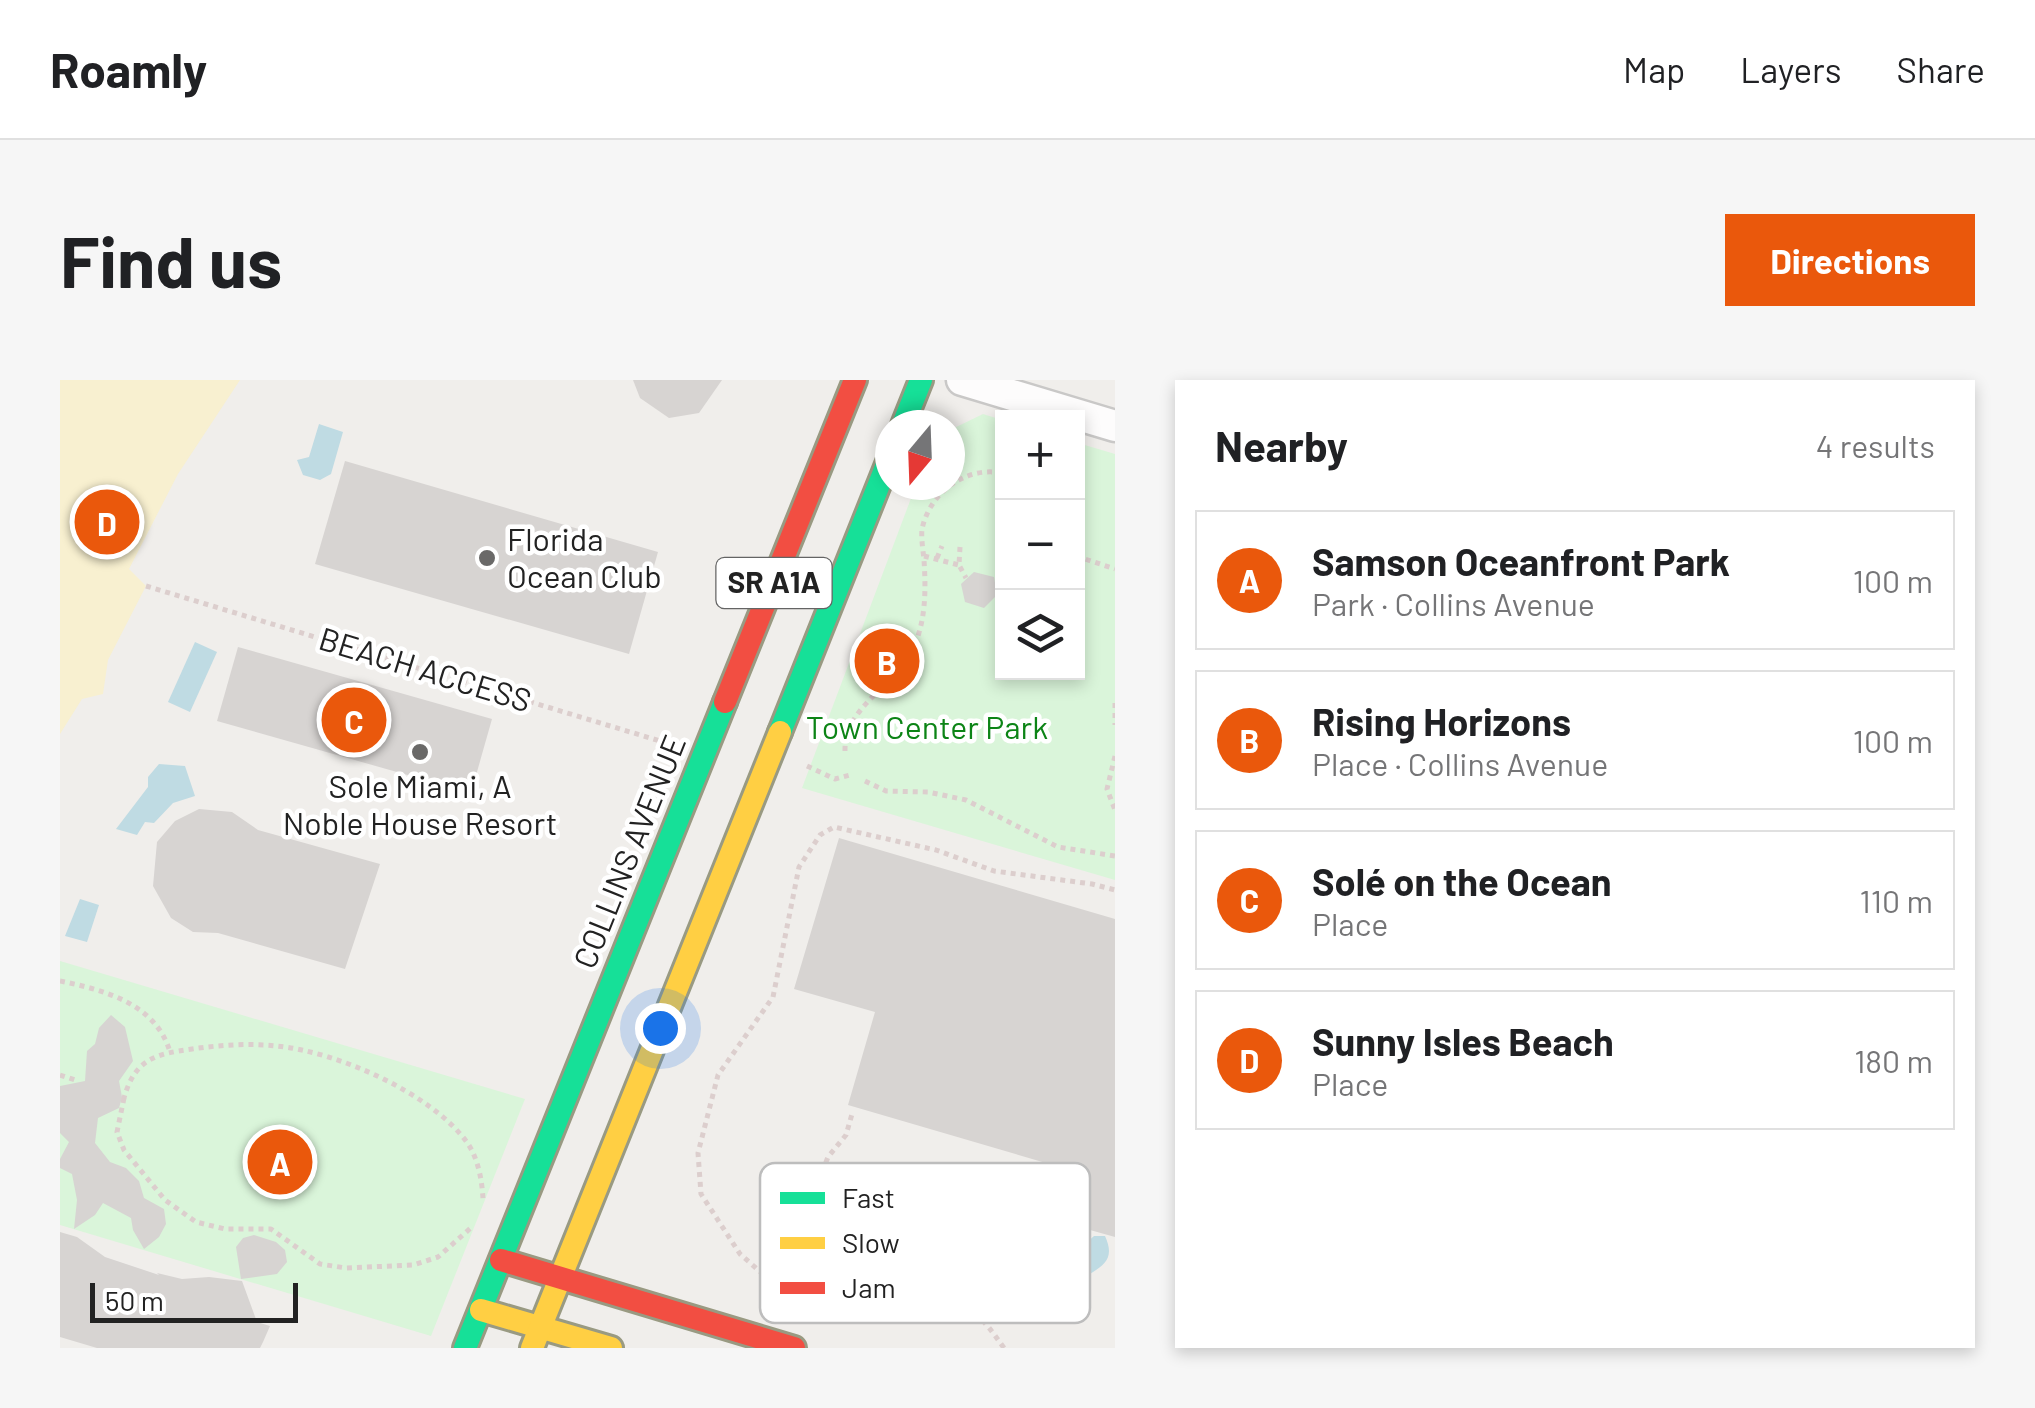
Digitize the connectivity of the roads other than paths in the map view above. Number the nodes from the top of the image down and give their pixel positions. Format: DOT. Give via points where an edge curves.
graph roads {
  1 [pos="855,380"];
  2 [pos="922,380"];
  3 [pos="962,380"];
  4 [pos="909,410"];
  5 [pos="1115,426"];
  6 [pos="875,494"];
  7 [pos="501,1260"];
  8 [pos="560,1279"];
  9 [pos="481,1310"];
  10 [pos="536,1338"];
  11 [pos="466,1348"];
  12 [pos="612,1348"];
  13 [pos="794,1348"];
  1 -- 7 [label="main road, COLLINS AVENUE / SR A1A"];
  2 -- 4 [label="main road"];
  3 -- 5 [label="street"];
  6 -- 8 [label="main road, SR A1A"];
  7 -- 8 [label="main road"];
  7 -- 9 [label="main road, COLLINS AVENUE / SR A1A"];
  8 -- 10 [label="main road, SR A1A"];
  8 -- 13 [label="main road"];
  9 -- 10 [label="main road"];
  9 -- 11 [label="main road, COLLINS AVENUE / SR A1A"];
  10 -- 12 [label="main road"];
}
